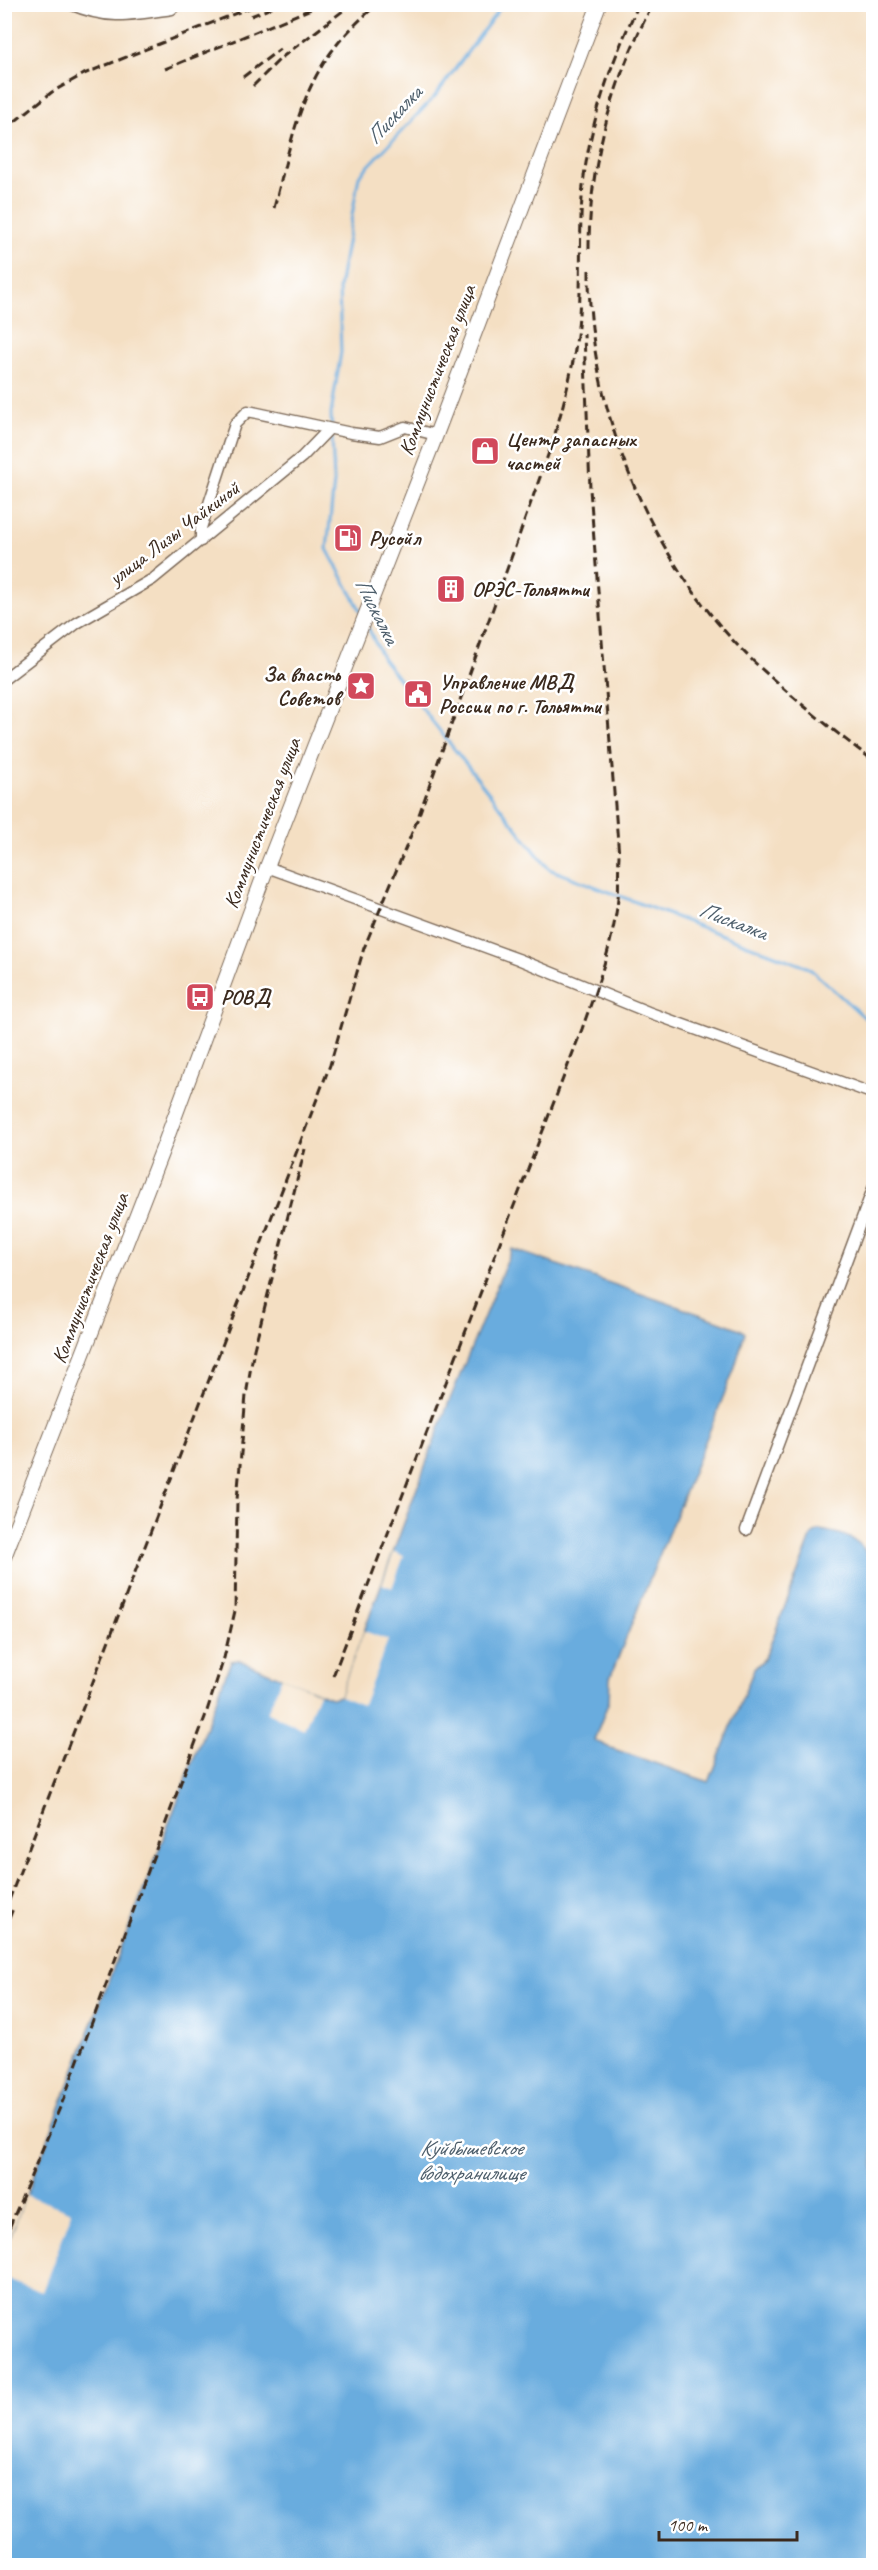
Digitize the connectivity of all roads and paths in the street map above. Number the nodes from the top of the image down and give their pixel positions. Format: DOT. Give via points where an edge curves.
graph roads {
  1 [pos="70,4"];
  2 [pos="176,4"];
  3 [pos="599,4"];
  4 [pos="330,429"];
  5 [pos="436,435"];
  6 [pos="201,541"];
  7 [pos="4,679"];
  8 [pos="267,867"];
  9 [pos="873,1094"];
  10 [pos="873,1186"];
  11 [pos="746,1530"];
  12 [pos="4,1557"];
  1 -- 2 [label="street" via="121,17 172,9"];
  3 -- 5 [label="main road, Коммунистическая улица"];
  4 -- 5 [label="street" via="380,437 405,427"];
  4 -- 6 [label="street, улица Лизы Чайкиной"];
  4 -- 6 [label="street" via="248,411 235,424 201,528"];
  5 -- 8 [label="main road, Коммунистическая улица"];
  6 -- 7 [label="street, улица Лизы Чайкиной" via="153,579 76,623"];
  8 -- 9 [label="street"];
  8 -- 12 [label="main road, Коммунистическая улица"];
  10 -- 11 [label="street"];
}
